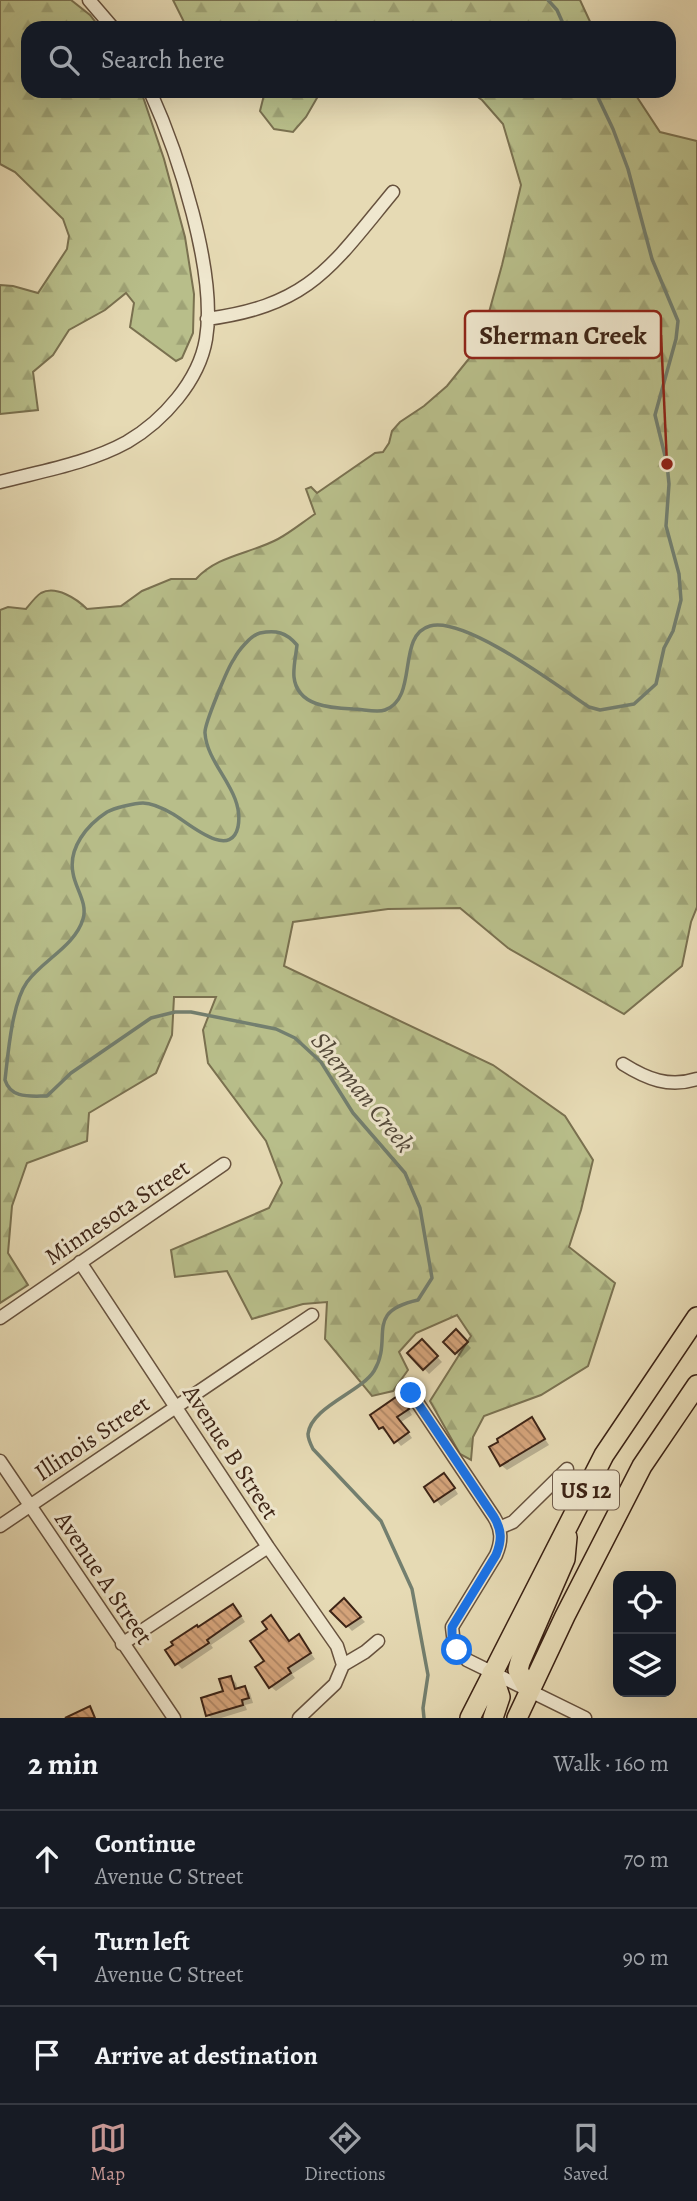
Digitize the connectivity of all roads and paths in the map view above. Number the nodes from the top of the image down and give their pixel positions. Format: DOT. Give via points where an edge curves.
graph roads {
  1 [pos="89,0"];
  2 [pos="107,21"];
  3 [pos="152,98"];
  4 [pos="393,192"];
  5 [pos="207,320"];
  6 [pos="0,482"];
  7 [pos="623,1064"];
  8 [pos="697,1079"];
  9 [pos="224,1164"];
  10 [pos="80,1262"];
  11 [pos="313,1315"];
  12 [pos="697,1317"];
  13 [pos="0,1318"];
  14 [pos="697,1385"];
  15 [pos="411,1393"];
  16 [pos="177,1406"];
  17 [pos="0,1461"];
  18 [pos="567,1469"];
  19 [pos="30,1506"];
  20 [pos="569,1522"];
  21 [pos="0,1526"];
  22 [pos="499,1528"];
  23 [pos="268,1548"];
  24 [pos="378,1640"];
  25 [pos="122,1644"];
  26 [pos="343,1665"];
  27 [pos="492,1674"];
  28 [pos="529,1691"];
  29 [pos="174,1718"];
  30 [pos="299,1718"];
  31 [pos="470,1718"];
  32 [pos="493,1718"];
  33 [pos="517,1718"];
  34 [pos="585,1718"];
  1 -- 2 [label="street"];
  3 -- 5 [label="street" via="191,209 206,284"];
  4 -- 5 [label="street" via="339,257 303,290 264,308"];
  5 -- 6 [label="street" via="206,340 195,370 167,410 147,428 109,451"];
  7 -- 8 [label="street" via="662,1082"];
  9 -- 10 [label="street, Minnesota Street"];
  10 -- 13 [label="street, Minnesota Street"];
  10 -- 16 [label="street, Avenue B Street"];
  11 -- 16 [label="street, Illinois Street"];
  12 -- 20 [label="main road, US 12" via="604,1455"];
  14 -- 28 [label="main road, US 12" via="642,1466"];
  15 -- 22 [label="street"];
  16 -- 19 [label="street, Illinois Street"];
  16 -- 23 [label="street, Avenue B Street"];
  17 -- 19 [label="street, Avenue A Street"];
  18 -- 22 [label="street" via="513,1522"];
  19 -- 21 [label="street, Illinois Street"];
  19 -- 25 [label="street, Avenue A Street"];
  20 -- 27 [label="main road, US 12"];
  20 -- 28 [label="main road" via="565,1559 518,1670"];
  22 -- 27 [label="street" via="496,1555 452,1627 454,1644 463,1656"];
  23 -- 25 [label="street"];
  23 -- 26 [label="street, Avenue B Street" via="337,1646"];
  24 -- 26 [label="street"];
  25 -- 29 [label="street, Avenue A Street"];
  26 -- 30 [label="street" via="335,1684"];
  27 -- 28 [label="street"];
  27 -- 31 [label="main road, US 12"];
  27 -- 32 [label="main road" via="500,1697"];
  28 -- 33 [label="main road, US 12"];
  28 -- 34 [label="street"];
}
